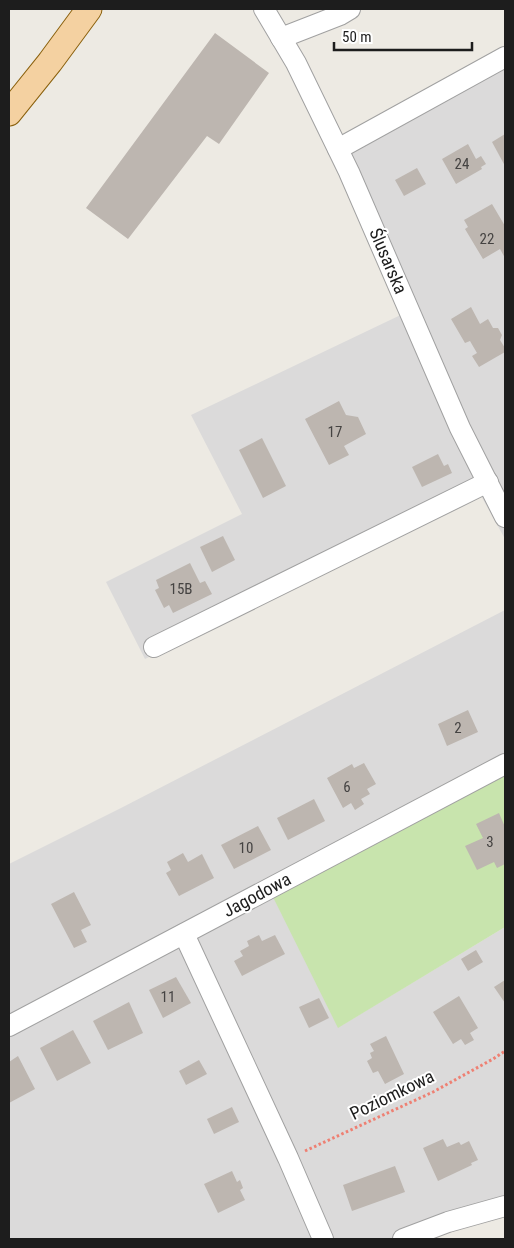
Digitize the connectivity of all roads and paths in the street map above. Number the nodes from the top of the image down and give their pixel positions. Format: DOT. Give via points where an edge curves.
graph roads {
  1 [pos="89,9"];
  2 [pos="264,9"];
  3 [pos="350,9"];
  4 [pos="281,38"];
  5 [pos="505,57"];
  6 [pos="9,113"];
  7 [pos="338,149"];
  8 [pos="488,482"];
  9 [pos="505,517"];
  10 [pos="154,647"];
  11 [pos="505,764"];
  12 [pos="184,934"];
  13 [pos="9,1026"];
  14 [pos="505,1051"];
  15 [pos="288,1158"];
  16 [pos="505,1206"];
  17 [pos="323,1239"];
  18 [pos="403,1239"];
  1 -- 6 [label="main road"];
  2 -- 4 [label="street, Ślusarska"];
  3 -- 4 [label="street"];
  4 -- 7 [label="street, Ślusarska"];
  5 -- 7 [label="street"];
  7 -- 8 [label="street, Ślusarska" via="460,428"];
  8 -- 9 [label="street, Ślusarska"];
  8 -- 10 [label="street"];
  11 -- 12 [label="street, Jagodowa"];
  12 -- 13 [label="street, Jagodowa"];
  12 -- 15 [label="street"];
  14 -- 15 [label="path, Poziomkowa" via="433,1092"];
  15 -- 17 [label="street"];
  16 -- 18 [label="street"];
}
